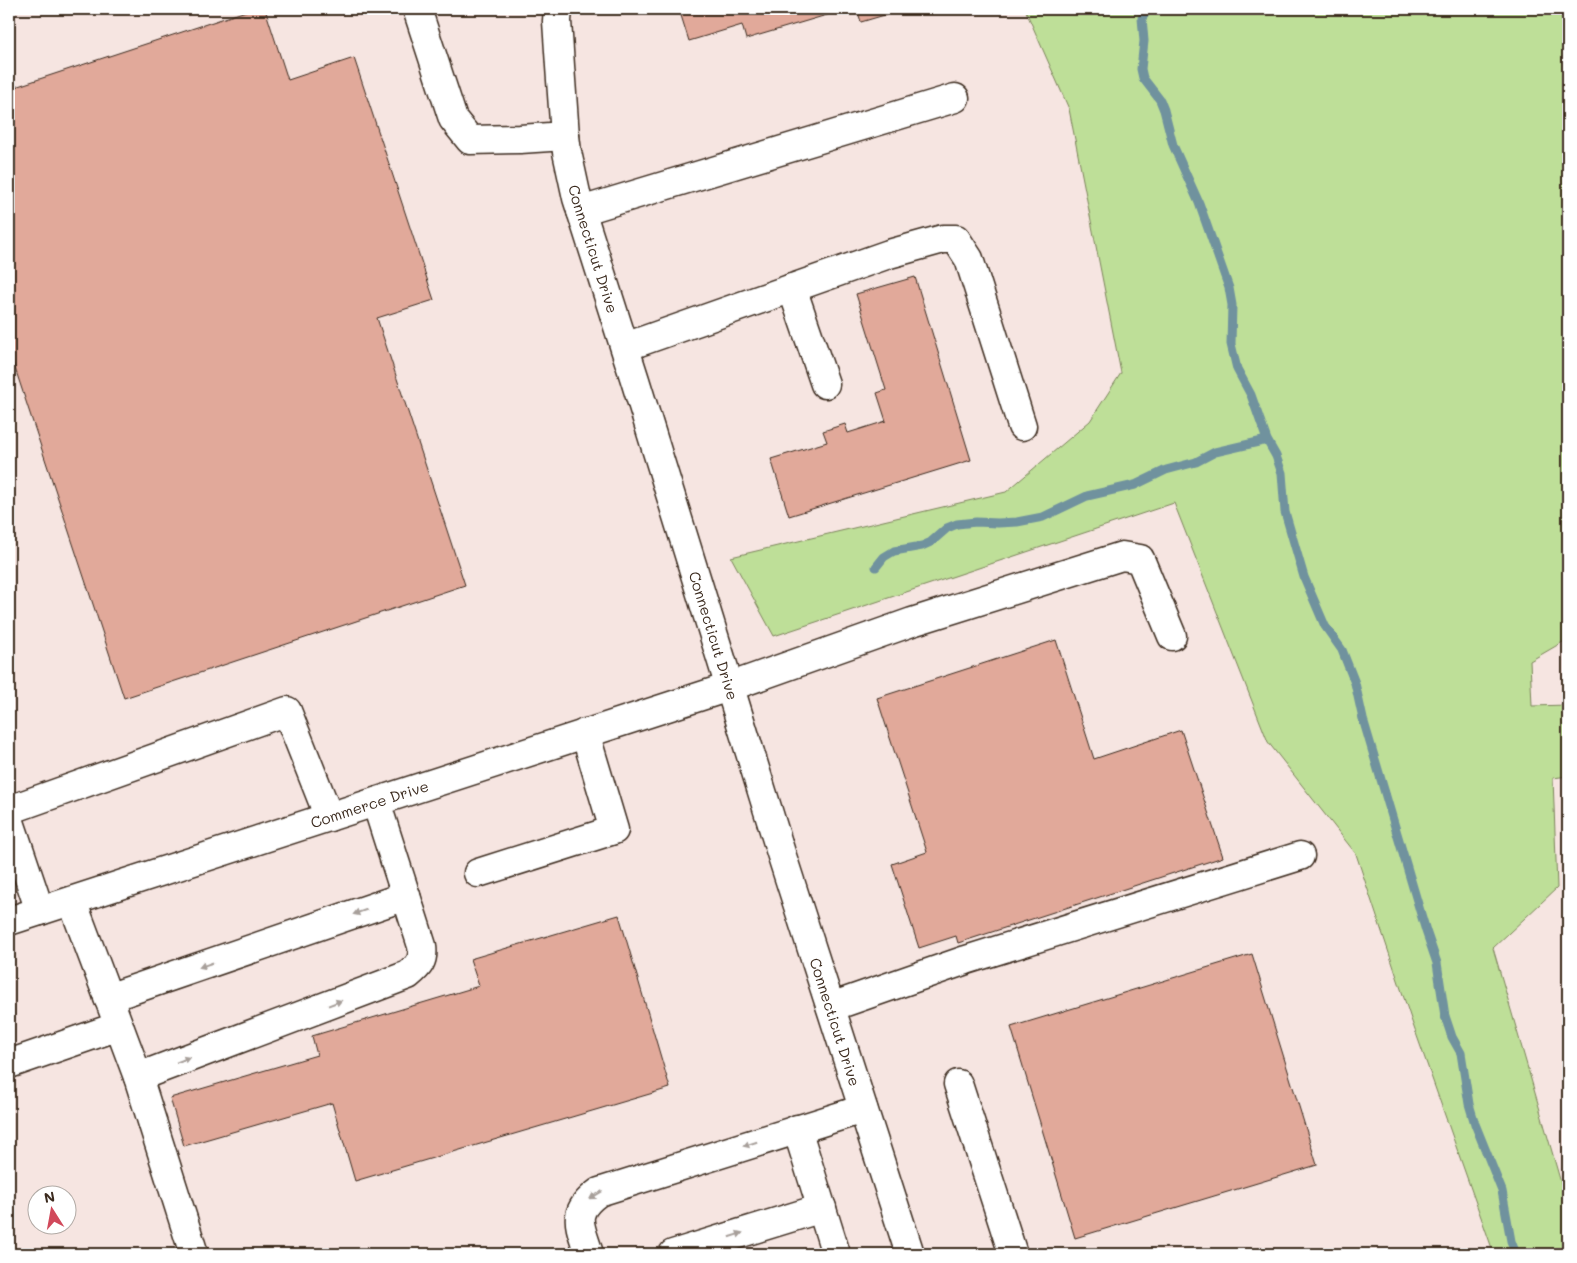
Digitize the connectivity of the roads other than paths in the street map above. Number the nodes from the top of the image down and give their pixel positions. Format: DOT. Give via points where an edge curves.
graph roads {
  1 [pos="417,9"];
  2 [pos="558,9"];
  3 [pos="955,98"];
  4 [pos="565,136"];
  5 [pos="581,211"];
  6 [pos="792,288"];
  7 [pos="625,347"];
  8 [pos="825,384"];
  9 [pos="1022,426"];
  10 [pos="1172,636"];
  11 [pos="729,687"];
  12 [pos="585,733"];
  13 [pos="376,802"];
  14 [pos="9,810"];
  15 [pos="329,817"];
  16 [pos="9,819"];
  17 [pos="1300,856"];
  18 [pos="478,873"];
  19 [pos="406,896"];
  20 [pos="72,901"];
  21 [pos="40,911"];
  22 [pos="9,922"];
  23 [pos="108,998"];
  24 [pos="832,1007"];
  25 [pos="118,1026"];
  26 [pos="9,1064"];
  27 [pos="138,1077"];
  28 [pos="958,1084"];
  29 [pos="863,1109"];
  30 [pos="797,1129"];
  31 [pos="822,1208"];
  32 [pos="194,1254"];
  33 [pos="589,1254"];
  34 [pos="673,1254"];
  35 [pos="836,1254"];
  36 [pos="910,1254"];
  37 [pos="1012,1254"];
  1 -- 4 [label="street" via="453,119 470,140"];
  2 -- 4 [label="street, Connecticut Drive"];
  3 -- 5 [label="street"];
  4 -- 5 [label="street, Connecticut Drive"];
  5 -- 7 [label="street, Connecticut Drive"];
  6 -- 7 [label="street"];
  6 -- 8 [label="street"];
  6 -- 9 [label="street" via="889,254 943,239 956,239 969,259"];
  7 -- 11 [label="street, Connecticut Drive"];
  10 -- 11 [label="street, Commerce Drive" via="1140,559 1122,556 912,622"];
  11 -- 12 [label="street, Commerce Drive"];
  11 -- 24 [label="street, Connecticut Drive"];
  12 -- 13 [label="street, Commerce Drive"];
  12 -- 18 [label="street" via="614,830"];
  13 -- 15 [label="street, Commerce Drive"];
  13 -- 19 [label="street"];
  14 -- 15 [label="street" via="287,711"];
  15 -- 20 [label="street, Commerce Drive"];
  16 -- 21 [label="street"];
  17 -- 24 [label="street" via="966,960"];
  19 -- 23 [label="street, one-way"];
  27 -- 19 [label="street, one-way" via="408,975 424,956"];
  20 -- 21 [label="street, Commerce Drive"];
  20 -- 23 [label="street"];
  21 -- 22 [label="street, Commerce Drive"];
  23 -- 25 [label="street"];
  24 -- 29 [label="street, Connecticut Drive"];
  25 -- 26 [label="street"];
  25 -- 27 [label="street"];
  27 -- 32 [label="street"];
  28 -- 37 [label="street"];
  29 -- 30 [label="street"];
  29 -- 36 [label="street, Connecticut Drive"];
  30 -- 31 [label="street"];
  30 -- 33 [label="street, one-way" via="599,1192 586,1201 580,1213 580,1225"];
  34 -- 31 [label="street, one-way"];
  31 -- 35 [label="street"];
}
